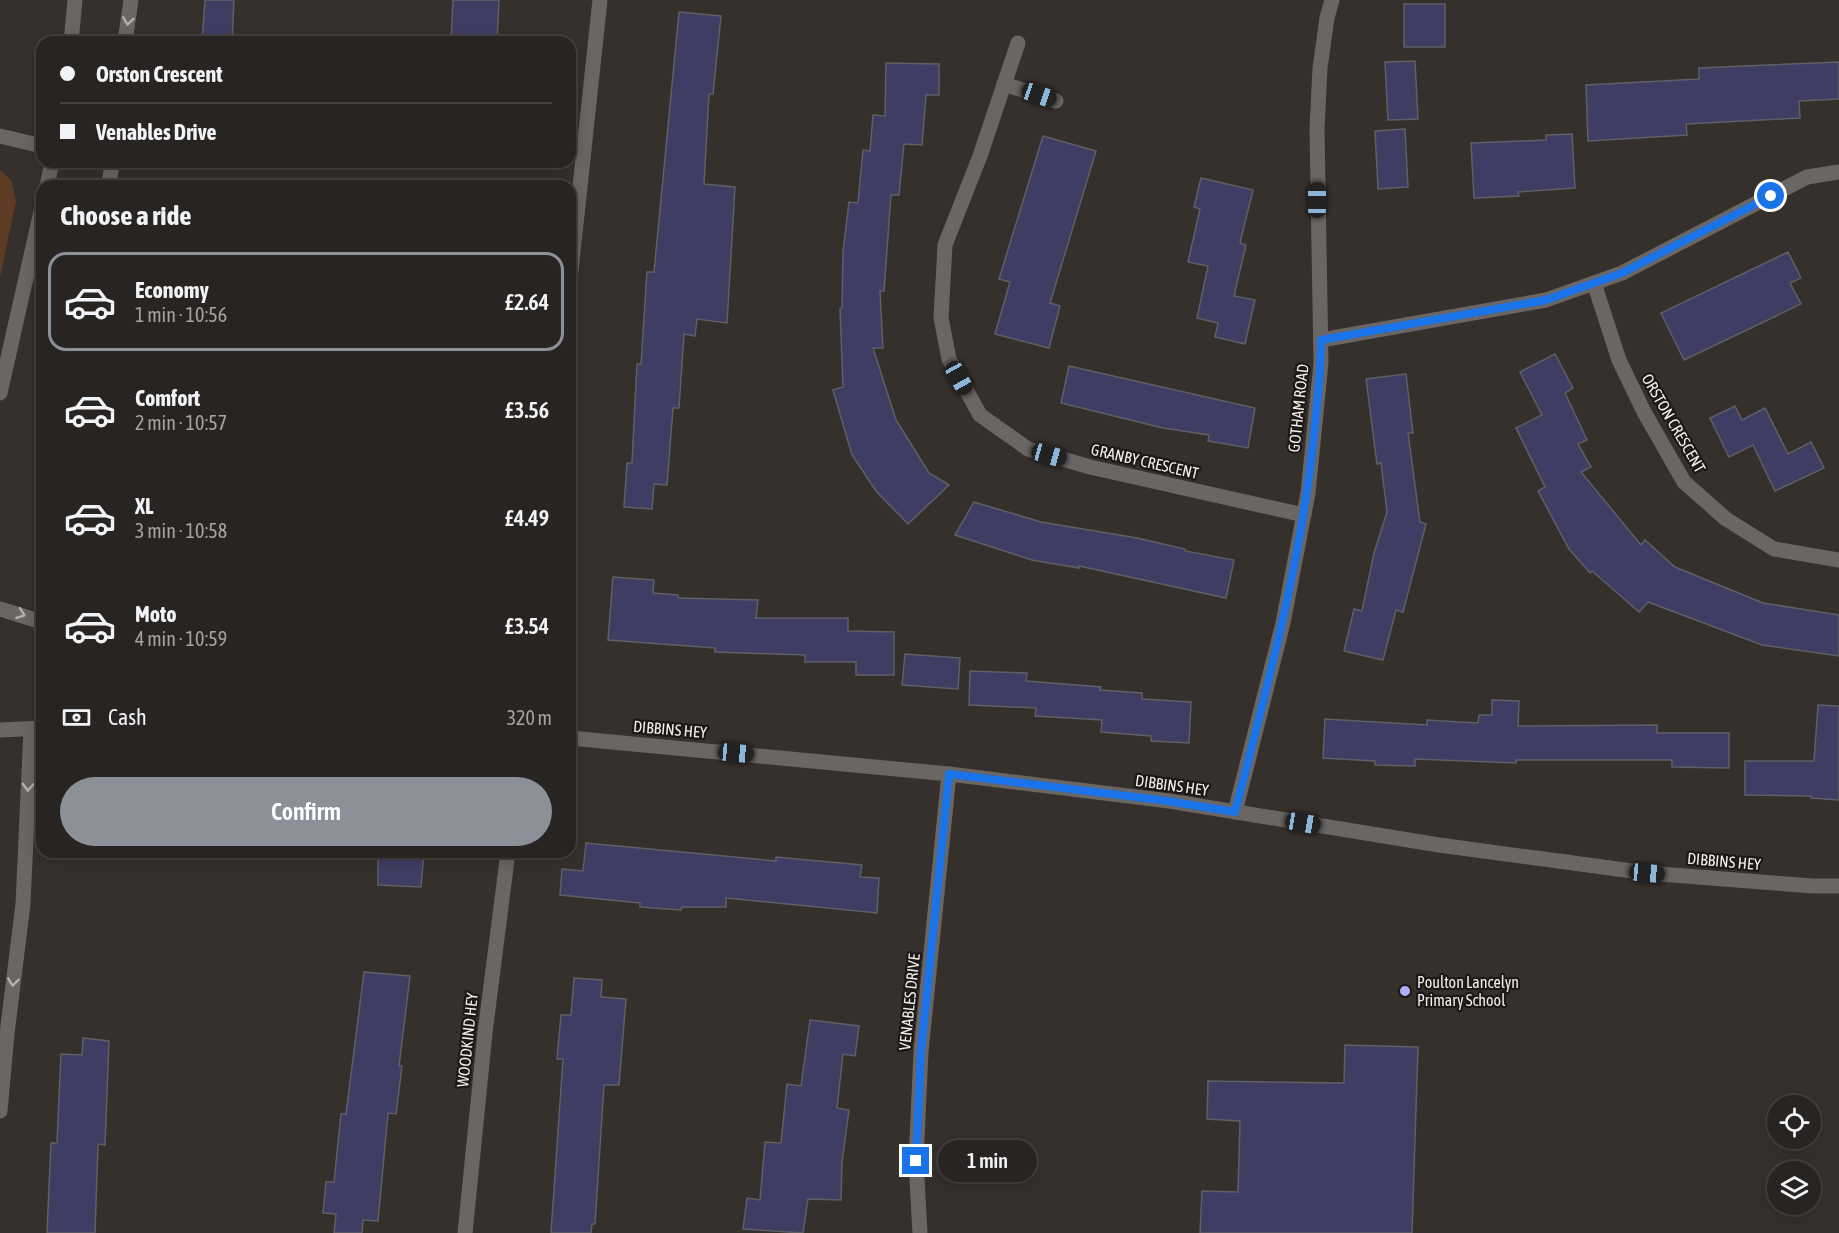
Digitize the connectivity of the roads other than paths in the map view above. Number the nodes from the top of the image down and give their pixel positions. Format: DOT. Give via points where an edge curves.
graph roads {
  1 [pos="75,0"];
  2 [pos="131,0"];
  3 [pos="600,0"];
  4 [pos="1332,0"];
  5 [pos="72,36"];
  6 [pos="126,36"];
  7 [pos="1018,43"];
  8 [pos="1004,84"];
  9 [pos="1056,101"];
  10 [pos="0,136"];
  11 [pos="36,145"];
  12 [pos="1839,171"];
  13 [pos="576,224"];
  14 [pos="36,234"];
  15 [pos="1594,283"];
  16 [pos="1321,340"];
  17 [pos="0,393"];
  18 [pos="1304,515"];
  19 [pos="1839,560"];
  20 [pos="0,609"];
  21 [pos="36,620"];
  22 [pos="36,728"];
  23 [pos="0,730"];
  24 [pos="576,739"];
  25 [pos="949,774"];
  26 [pos="1235,812"];
  27 [pos="507,858"];
  28 [pos="1839,886"];
  29 [pos="0,1111"];
  30 [pos="465,1233"];
  31 [pos="920,1233"];
  1 -- 5 [label="street"];
  2 -- 6 [label="street, one-way"];
  3 -- 13 [label="street"];
  4 -- 16 [label="street, GOTHAM ROAD" via="1320,68 1317,129"];
  7 -- 8 [label="street, GRANBY CRESCENT"];
  8 -- 9 [label="street"];
  8 -- 18 [label="street, GRANBY CRESCENT" via="945,245 941,318 949,359 980,415 1028,449 1090,467"];
  10 -- 11 [label="street"];
  12 -- 15 [label="street" via="1807,177 1622,273"];
  14 -- 17 [label="street"];
  15 -- 16 [label="street" via="1546,300"];
  15 -- 19 [label="street, ORSTON CRESCENT" via="1619,360 1684,482 1726,519 1774,549"];
  16 -- 18 [label="street, GOTHAM ROAD"];
  18 -- 26 [label="street, GOTHAM ROAD" via="1283,622"];
  20 -- 21 [label="street, one-way"];
  22 -- 23 [label="street"];
  22 -- 29 [label="street, one-way" via="23,904"];
  24 -- 25 [label="street, DIBBINS HEY"];
  25 -- 26 [label="street, DIBBINS HEY"];
  25 -- 31 [label="street, VENABLES DRIVE" via="921,1052 916,1161"];
  26 -- 28 [label="street, DIBBINS HEY" via="1647,873"];
  27 -- 30 [label="street, WOODKIND HEY"];
}
